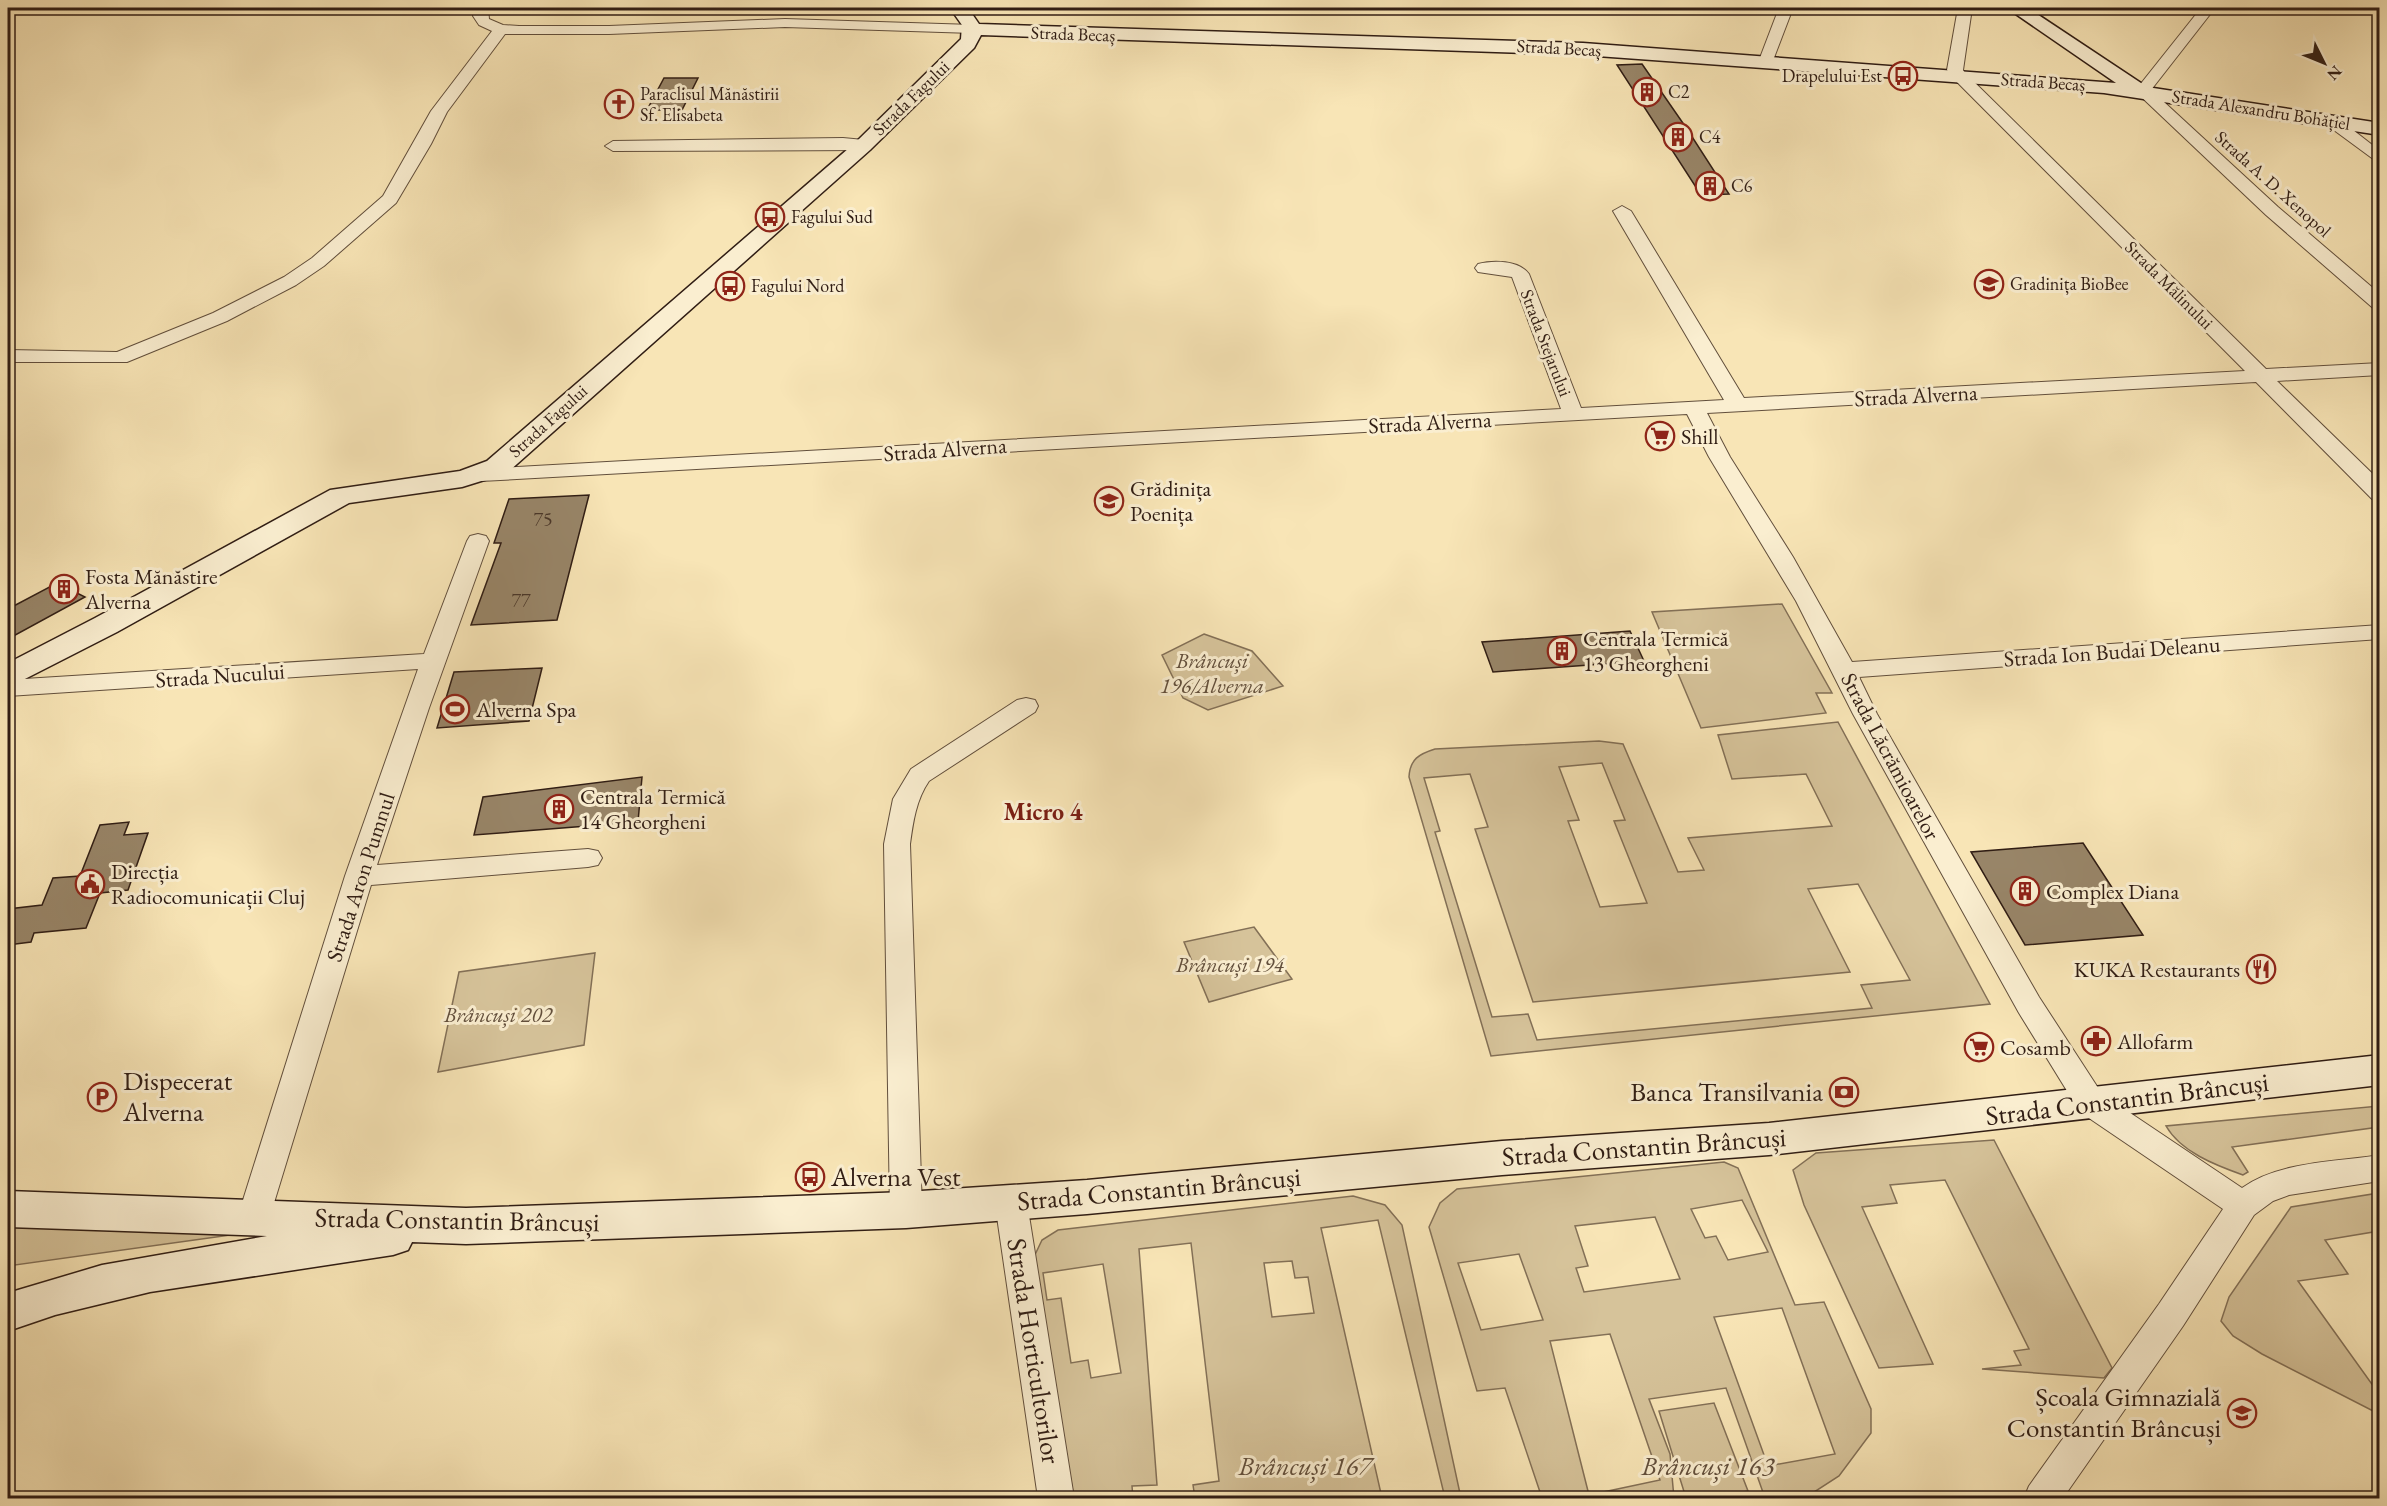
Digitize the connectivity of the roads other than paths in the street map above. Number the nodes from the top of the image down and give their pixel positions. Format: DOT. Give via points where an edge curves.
graph roads {
  1 [pos="481,8"];
  2 [pos="959,8"];
  3 [pos="1786,8"];
  4 [pos="1965,8"];
  5 [pos="2016,8"];
  6 [pos="2208,8"];
  7 [pos="501,29"];
  8 [pos="974,29"];
  9 [pos="1765,63"];
  10 [pos="1959,76"];
  11 [pos="2143,91"];
  12 [pos="2333,122"];
  13 [pos="2379,129"];
  14 [pos="613,146"];
  15 [pos="864,146"];
  16 [pos="2379,159"];
  17 [pos="1622,211"];
  18 [pos="1484,268"];
  19 [pos="2379,304"];
  20 [pos="8,356"];
  21 [pos="2379,369"];
  22 [pos="2260,376"];
  23 [pos="1737,404"];
  24 [pos="1695,408"];
  25 [pos="1573,414"];
  26 [pos="481,475"];
  27 [pos="2379,494"];
  28 [pos="478,541"];
  29 [pos="2379,632"];
  30 [pos="432,661"];
  31 [pos="1845,670"];
  32 [pos="8,675"];
  33 [pos="8,688"];
  34 [pos="1026,706"];
  35 [pos="588,858"];
  36 [pos="359,876"];
  37 [pos="2379,1070"];
  38 [pos="2091,1103"];
  39 [pos="2379,1168"];
  40 [pos="1011,1203"];
  41 [pos="2243,1205"];
  42 [pos="8,1209"];
  43 [pos="906,1210"];
  44 [pos="254,1216"];
  45 [pos="466,1226"];
  46 [pos="8,1312"];
  47 [pos="1056,1498"];
  48 [pos="2042,1498"];
  1 -- 7 [label="street" via="484,22"];
  2 -- 8 [label="main road"];
  3 -- 9 [label="street"];
  4 -- 10 [label="street" via="1955,70"];
  5 -- 11 [label="main road"];
  6 -- 11 [label="street"];
  7 -- 8 [label="street" via="609,30 785,23"];
  7 -- 20 [label="street" via="439,111 390,199 318,262 290,281 220,317 120,358"];
  8 -- 9 [label="main road, Strada Becaș" via="1497,45"];
  8 -- 15 [label="main road, Strada Fagului" via="967,44"];
  9 -- 10 [label="main road, Strada Becaș"];
  10 -- 11 [label="main road, Strada Becaș"];
  10 -- 22 [label="street, Strada Mălinului"];
  11 -- 12 [label="main road, Strada Alexandru Bohățiel"];
  11 -- 19 [label="street, Strada A. D. Xenopol"];
  12 -- 13 [label="main road, Strada Alexandru Bohățiel"];
  12 -- 16 [label="street"];
  14 -- 15 [label="street"];
  15 -- 26 [label="main road, Strada Fagului" via="497,467"];
  17 -- 23 [label="street"];
  18 -- 25 [label="street, Strada Stejarului" via="1511,268 1520,274"];
  21 -- 22 [label="street, Strada Alverna"];
  22 -- 23 [label="street, Strada Alverna"];
  22 -- 27 [label="street, Strada Mălinului"];
  23 -- 24 [label="street, Strada Alverna"];
  24 -- 25 [label="street, Strada Alverna"];
  24 -- 31 [label="street, Strada Lăcrămioarelor" via="1714,448"];
  25 -- 26 [label="street, Strada Alverna"];
  26 -- 32 [label="main road, Strada Fagului" via="340,496"];
  28 -- 30 [label="street, Strada Aron Pumnul"];
  29 -- 31 [label="street, Strada Ion Budai Deleanu"];
  30 -- 33 [label="street, Strada Nucului"];
  30 -- 36 [label="street, Strada Aron Pumnul"];
  31 -- 38 [label="street, Strada Lăcrămioarelor" via="1864,714 2029,1005"];
  34 -- 43 [label="street" via="920,775 902,810 897,844"];
  35 -- 36 [label="street"];
  36 -- 44 [label="street, Strada Aron Pumnul"];
  37 -- 38 [label="main road, Strada Constantin Brâncuși"];
  38 -- 40 [label="main road, Strada Constantin Brâncuși" via="1769,1139 1502,1158"];
  38 -- 41 [label="street"];
  39 -- 41 [label="street" via="2289,1182 2262,1191"];
  40 -- 43 [label="main road, Strada Constantin Brâncuși"];
  40 -- 47 [label="street, Strada Horticultorilor"];
  41 -- 48 [label="street"];
  42 -- 44 [label="main road, Strada Constantin Brâncuși"];
  43 -- 45 [label="main road, Strada Constantin Brâncuși"];
  44 -- 45 [label="main road, Strada Constantin Brâncuși"];
  45 -- 46 [label="main road" via="109,1280"];
}
